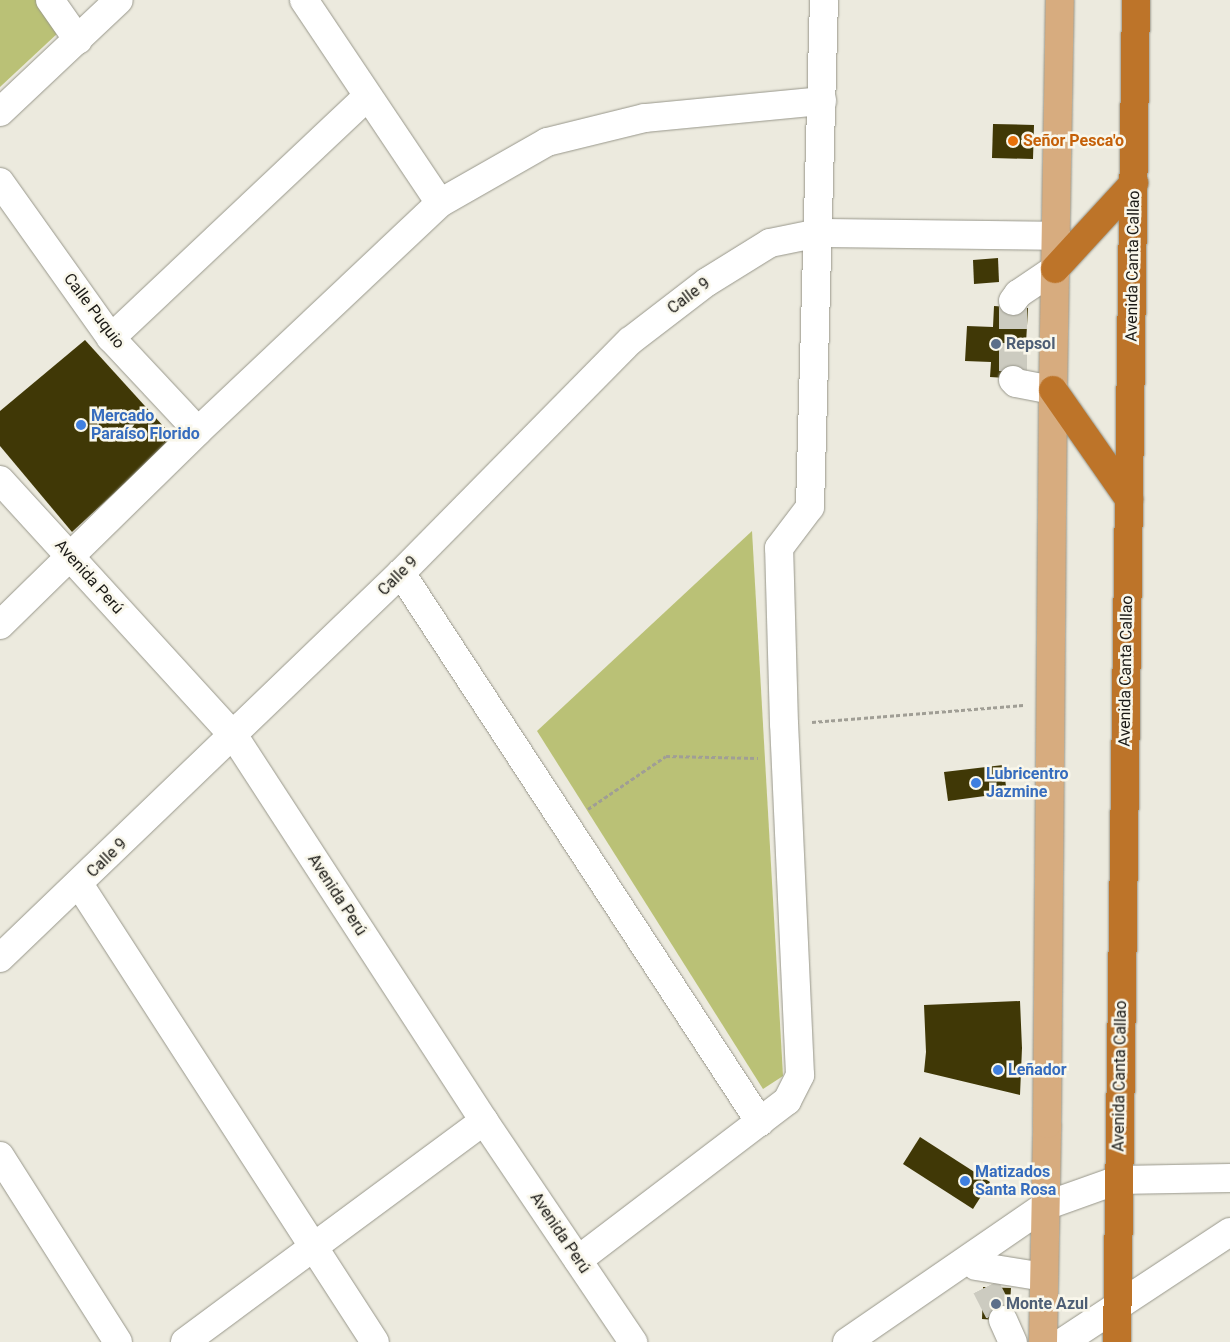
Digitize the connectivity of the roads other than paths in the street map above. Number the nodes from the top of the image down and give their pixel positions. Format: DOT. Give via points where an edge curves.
graph roads {
  1 [pos="50,0"];
  2 [pos="120,0"];
  3 [pos="304,0"];
  4 [pos="824,0"];
  5 [pos="1060,0"];
  6 [pos="1136,0"];
  7 [pos="78,40"];
  8 [pos="367,97"];
  9 [pos="822,101"];
  10 [pos="0,112"];
  11 [pos="0,182"];
  12 [pos="1134,183"];
  13 [pos="440,203"];
  14 [pos="820,233"];
  15 [pos="1056,236"];
  16 [pos="1055,268"];
  17 [pos="1013,300"];
  18 [pos="111,338"];
  19 [pos="1013,380"];
  20 [pos="1053,390"];
  21 [pos="198,431"];
  22 [pos="0,480"];
  23 [pos="1129,500"];
  24 [pos="71,556"];
  25 [pos="401,573"];
  26 [pos="0,625"];
  27 [pos="234,736"];
  28 [pos="79,884"];
  29 [pos="0,958"];
  30 [pos="484,1121"];
  31 [pos="760,1122"];
  32 [pos="0,1156"];
  33 [pos="1230,1178"];
  34 [pos="1118,1180"];
  35 [pos="1045,1206"];
  36 [pos="1230,1232"];
  37 [pos="313,1248"];
  38 [pos="578,1260"];
  39 [pos="978,1270"];
  40 [pos="1044,1277"];
  41 [pos="1117,1308"];
  42 [pos="118,1342"];
  43 [pos="185,1342"];
  44 [pos="375,1342"];
  45 [pos="633,1342"];
  46 [pos="847,1342"];
  47 [pos="1043,1342"];
  48 [pos="1063,1342"];
  49 [pos="1117,1342"];
  1 -- 7 [label="street"];
  2 -- 7 [label="street"];
  3 -- 8 [label="street"];
  4 -- 9 [label="street"];
  5 -- 15 [label="main road"];
  6 -- 12 [label="highway, Avenida Canta Callao"];
  7 -- 10 [label="street"];
  8 -- 13 [label="street"];
  8 -- 18 [label="street"];
  9 -- 13 [label="street" via="645,118 547,142"];
  9 -- 14 [label="street"];
  11 -- 18 [label="street, Calle Puquio"];
  12 -- 16 [label="highway"];
  12 -- 23 [label="highway, Avenida Canta Callao"];
  13 -- 21 [label="street"];
  14 -- 15 [label="street, Calle 9"];
  14 -- 25 [label="street, Calle 9" via="770,244 707,282 630,341"];
  14 -- 31 [label="street" via="810,508 779,548 800,1076 787,1101"];
  15 -- 16 [label="main road"];
  16 -- 17 [label="street"];
  16 -- 20 [label="main road"];
  18 -- 21 [label="street, Calle Puquio"];
  19 -- 20 [label="street"];
  20 -- 23 [label="highway"];
  20 -- 35 [label="main road"];
  21 -- 24 [label="street"];
  22 -- 24 [label="street, Avenida Perú"];
  23 -- 34 [label="highway, Avenida Canta Callao"];
  24 -- 26 [label="street"];
  24 -- 27 [label="street, Avenida Perú"];
  25 -- 27 [label="street, Calle 9"];
  25 -- 31 [label="street"];
  27 -- 28 [label="street, Calle 9"];
  27 -- 30 [label="street, Avenida Perú"];
  28 -- 29 [label="street, Calle 9"];
  28 -- 37 [label="street"];
  30 -- 37 [label="street"];
  30 -- 38 [label="street, Avenida Perú"];
  31 -- 38 [label="street"];
  32 -- 42 [label="street"];
  33 -- 34 [label="street"];
  34 -- 35 [label="street"];
  34 -- 41 [label="highway, Avenida Canta Callao"];
  35 -- 39 [label="street"];
  35 -- 40 [label="main road"];
  36 -- 41 [label="street"];
  37 -- 43 [label="street"];
  37 -- 44 [label="street"];
  38 -- 45 [label="street, Avenida Perú"];
  39 -- 40 [label="street"];
  39 -- 46 [label="street"];
  40 -- 47 [label="main road"];
  41 -- 48 [label="street"];
  41 -- 49 [label="highway, Avenida Canta Callao"];
}
